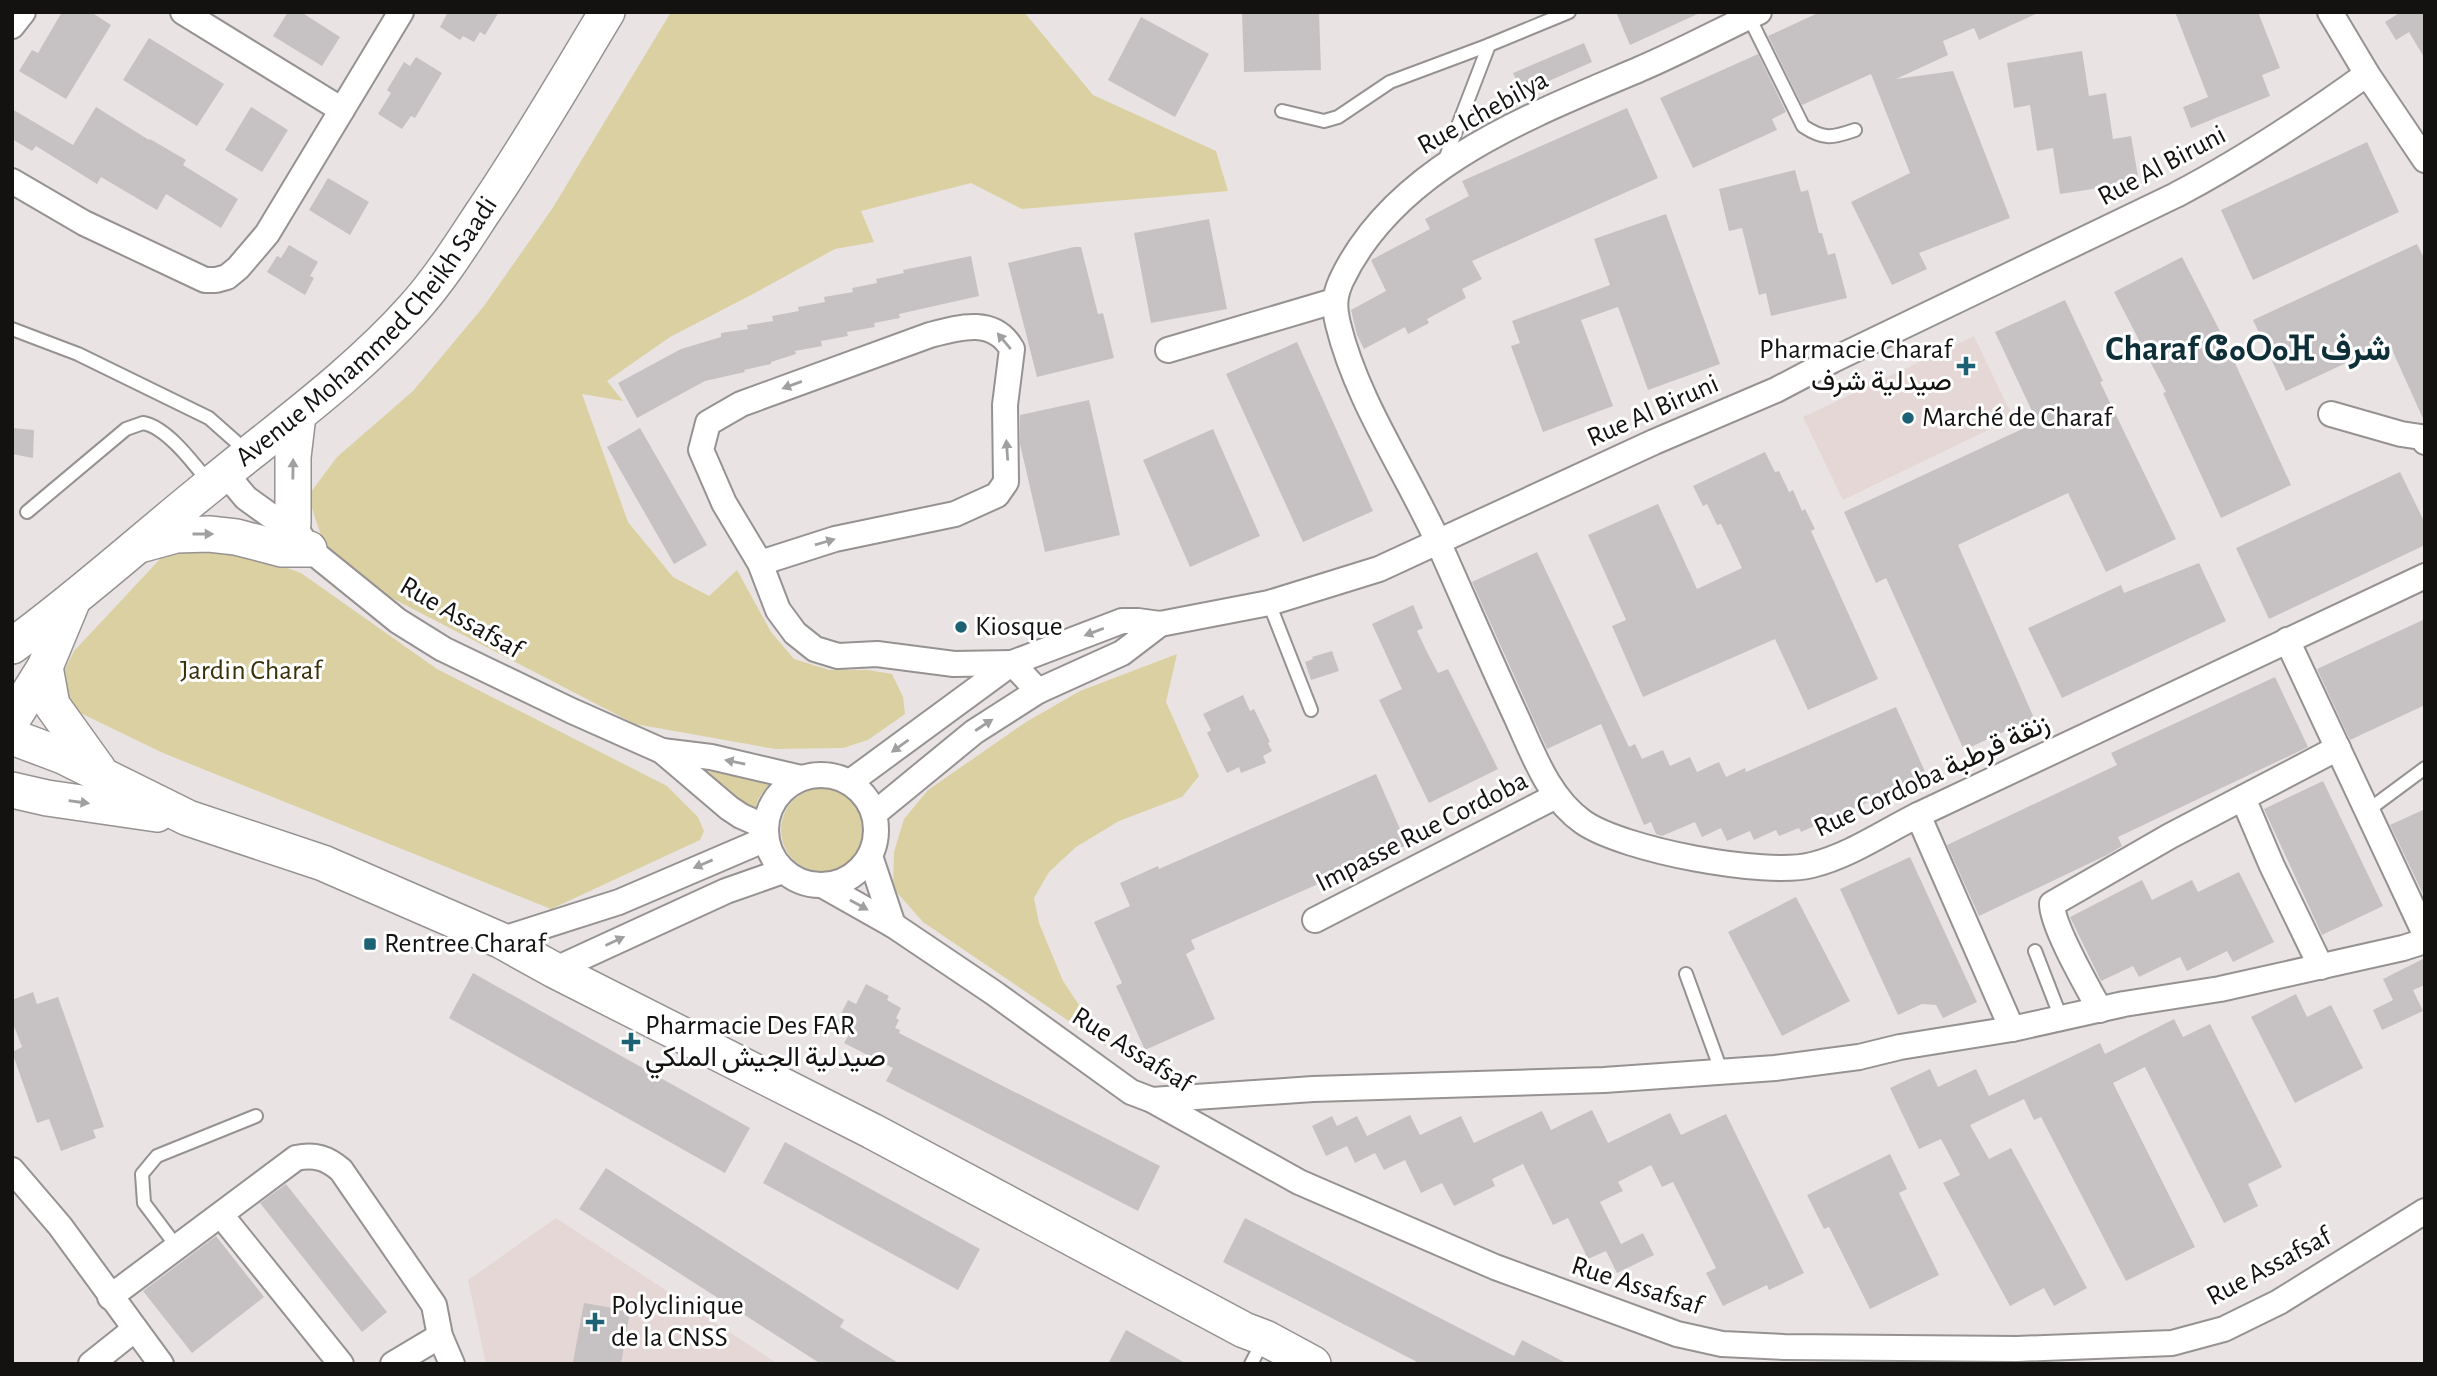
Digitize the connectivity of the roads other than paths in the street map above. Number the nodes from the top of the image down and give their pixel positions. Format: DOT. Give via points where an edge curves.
graph roads {
  1 [pos="23,12"];
  2 [pos="183,12"];
  3 [pos="401,12"];
  4 [pos="607,12"];
  5 [pos="1569,12"];
  6 [pos="2330,12"];
  7 [pos="1754,15"];
  8 [pos="12,26"];
  9 [pos="1489,46"];
  10 [pos="2367,74"];
  11 [pos="342,110"];
  12 [pos="1282,111"];
  13 [pos="1856,130"];
  14 [pos="2425,160"];
  15 [pos="1443,165"];
  16 [pos="12,181"];
  17 [pos="1334,301"];
  18 [pos="12,329"];
  19 [pos="1168,350"];
  20 [pos="2331,414"];
  21 [pos="298,415"];
  22 [pos="2425,442"];
  23 [pos="227,471"];
  24 [pos="27,512"];
  25 [pos="301,536"];
  26 [pos="1438,543"];
  27 [pos="137,545"];
  28 [pos="760,563"];
  29 [pos="2425,576"];
  30 [pos="72,602"];
  31 [pos="1269,603"];
  32 [pos="1160,625"];
  33 [pos="2287,640"];
  34 [pos="12,646"];
  35 [pos="1012,663"];
  36 [pos="45,667"];
  37 [pos="1038,691"];
  38 [pos="1311,710"];
  39 [pos="13,732"];
  40 [pos="2338,748"];
  41 [pos="662,751"];
  42 [pos="2425,768"];
  43 [pos="104,777"];
  44 [pos="801,778"];
  45 [pos="850,782"];
  46 [pos="12,789"];
  47 [pos="1556,796"];
  48 [pos="2243,798"];
  49 [pos="2367,811"];
  50 [pos="874,814"];
  51 [pos="1918,815"];
  52 [pos="188,818"];
  53 [pos="766,833"];
  54 [pos="870,856"];
  55 [pos="783,871"];
  56 [pos="824,886"];
  57 [pos="1315,920"];
  58 [pos="893,925"];
  59 [pos="2425,934"];
  60 [pos="500,940"];
  61 [pos="2425,941"];
  62 [pos="2035,951"];
  63 [pos="2321,967"];
  64 [pos="554,970"];
  65 [pos="1686,974"];
  66 [pos="2099,1010"];
  67 [pos="2061,1018"];
  68 [pos="2012,1029"];
  69 [pos="1722,1073"];
  70 [pos="1152,1100"];
  71 [pos="256,1116"];
  72 [pos="12,1170"];
  73 [pos="2425,1211"];
  74 [pos="221,1215"];
  75 [pos="177,1247"];
  76 [pos="110,1297"];
  77 [pos="135,1329"];
  78 [pos="440,1336"];
  79 [pos="1258,1351"];
  80 [pos="2174,1354"];
  81 [pos="2013,1356"];
  82 [pos="91,1364"];
  83 [pos="161,1364"];
  84 [pos="341,1364"];
  85 [pos="393,1364"];
  86 [pos="452,1364"];
  87 [pos="1313,1364"];
  1 -- 8 [label="street"];
  2 -- 11 [label="street"];
  3 -- 11 [label="street"];
  4 -- 21 [label="main road, Avenue Mohammed Cheikh Saadi" via="448,265 396,326"];
  5 -- 9 [label="lane"];
  6 -- 10 [label="street"];
  7 -- 13 [label="lane" via="1803,126 1832,138"];
  7 -- 15 [label="street, Rue Ichebilya" via="1592,87"];
  9 -- 12 [label="lane" via="1390,82 1338,117 1324,121"];
  9 -- 15 [label="lane"];
  10 -- 14 [label="street"];
  10 -- 26 [label="street, Rue Al Biruni" via="2284,132 2176,195 1776,390"];
  11 -- 16 [label="street" via="267,234 238,268 216,280 205,281 84,223"];
  15 -- 17 [label="street, Rue Ichebilya" via="1361,245"];
  17 -- 19 [label="street"];
  17 -- 26 [label="street" via="1357,379"];
  18 -- 23 [label="lane" via="79,355 209,418 235,441"];
  20 -- 22 [label="street" via="2421,437"];
  21 -- 23 [label="main road, Avenue Mohammed Cheikh Saadi"];
  25 -- 21 [label="main road, one-way" via="293,457"];
  23 -- 24 [label="lane" via="143,422 125,429"];
  23 -- 25 [label="street, Rue Assafsaf" via="246,498"];
  23 -- 27 [label="main road, Avenue Mohammed Cheikh Saadi"];
  27 -- 25 [label="main road, one-way" via="176,535 209,534 282,549"];
  25 -- 41 [label="street, Rue Assafsaf" via="398,621 443,649"];
  26 -- 31 [label="street, Rue Al Biruni" via="1378,569"];
  26 -- 47 [label="street, Rue Cordoba زنقة قرطبة"];
  27 -- 30 [label="main road, Avenue Mohammed Cheikh Saadi"];
  28 -- 28 [label="street, one-way" via="835,539 956,514 997,495 1006,482 1005,405 1012,349 1003,336 982,327 930,335 741,404 708,423 701,450 724,503"];
  28 -- 35 [label="street" via="778,610 815,649 838,656 877,654 954,664"];
  29 -- 33 [label="street, Rue Cordoba زنقة قرطبة"];
  30 -- 34 [label="main road, Avenue Mohammed Cheikh Saadi"];
  30 -- 36 [label="main road, Avenue Mohammed Cheikh Saadi"];
  31 -- 32 [label="street, Rue Al Biruni"];
  31 -- 38 [label="lane"];
  32 -- 35 [label="street, one-way" via="1122,621"];
  32 -- 37 [label="street" via="1122,653"];
  33 -- 40 [label="street"];
  33 -- 51 [label="street, Rue Cordoba زنقة قرطبة"];
  35 -- 37 [label="street"];
  35 -- 45 [label="street, one-way"];
  36 -- 39 [label="main road, Avenue Mohammed Cheikh Saadi"];
  36 -- 43 [label="main road" via="52,705"];
  50 -- 37 [label="street, one-way" via="974,732"];
  39 -- 43 [label="main road"];
  40 -- 48 [label="street"];
  40 -- 49 [label="street"];
  44 -- 41 [label="street, Rue Assafsaf, one-way"];
  41 -- 53 [label="street, Rue Assafsaf"];
  42 -- 49 [label="lane"];
  43 -- 52 [label="main road"];
  44 -- 45 [label="street" via="826,774"];
  44 -- 53 [label="street" via="783,789 771,806"];
  45 -- 50 [label="street" via="865,796"];
  46 -- 52 [label="main road, one-way"];
  47 -- 51 [label="street, Rue Cordoba زنقة قرطبة" via="1584,823 1622,840 1707,861 1761,867 1811,865"];
  47 -- 57 [label="street, Impasse Rue Cordoba"];
  48 -- 63 [label="street"];
  48 -- 66 [label="street" via="2052,904"];
  49 -- 59 [label="street"];
  50 -- 54 [label="street" via="877,828"];
  51 -- 68 [label="street"];
  52 -- 60 [label="main road" via="323,863"];
  53 -- 55 [label="street" via="772,856"];
  53 -- 60 [label="street, one-way" via="619,902"];
  54 -- 56 [label="street" via="859,871"];
  54 -- 58 [label="street"];
  55 -- 56 [label="street" via="802,882"];
  64 -- 55 [label="street, one-way" via="726,891"];
  56 -- 58 [label="street, Rue Assafsaf, one-way"];
  58 -- 70 [label="street, Rue Assafsaf" via="1131,1092"];
  60 -- 64 [label="main road"];
  61 -- 63 [label="street"];
  62 -- 67 [label="lane"];
  63 -- 66 [label="street"];
  64 -- 79 [label="main road" via="872,1130 1232,1323"];
  65 -- 69 [label="lane"];
  66 -- 67 [label="street"];
  67 -- 68 [label="street"];
  68 -- 69 [label="street" via="1859,1057"];
  69 -- 70 [label="street"];
  70 -- 81 [label="street, Rue Assafsaf" via="1299,1182 1495,1267 1677,1334 1722,1344"];
  71 -- 75 [label="lane" via="157,1156 142,1174 144,1203"];
  72 -- 76 [label="street" via="60,1226"];
  73 -- 80 [label="street, Rue Assafsaf" via="2278,1302"];
  74 -- 75 [label="street"];
  74 -- 78 [label="street" via="296,1158 330,1161 434,1305"];
  74 -- 84 [label="street"];
  75 -- 76 [label="street"];
  76 -- 77 [label="street"];
  77 -- 82 [label="street"];
  77 -- 83 [label="street"];
  78 -- 85 [label="street"];
  78 -- 86 [label="street"];
  79 -- 87 [label="main road"];
  80 -- 81 [label="street, Rue Assafsaf"];
}
